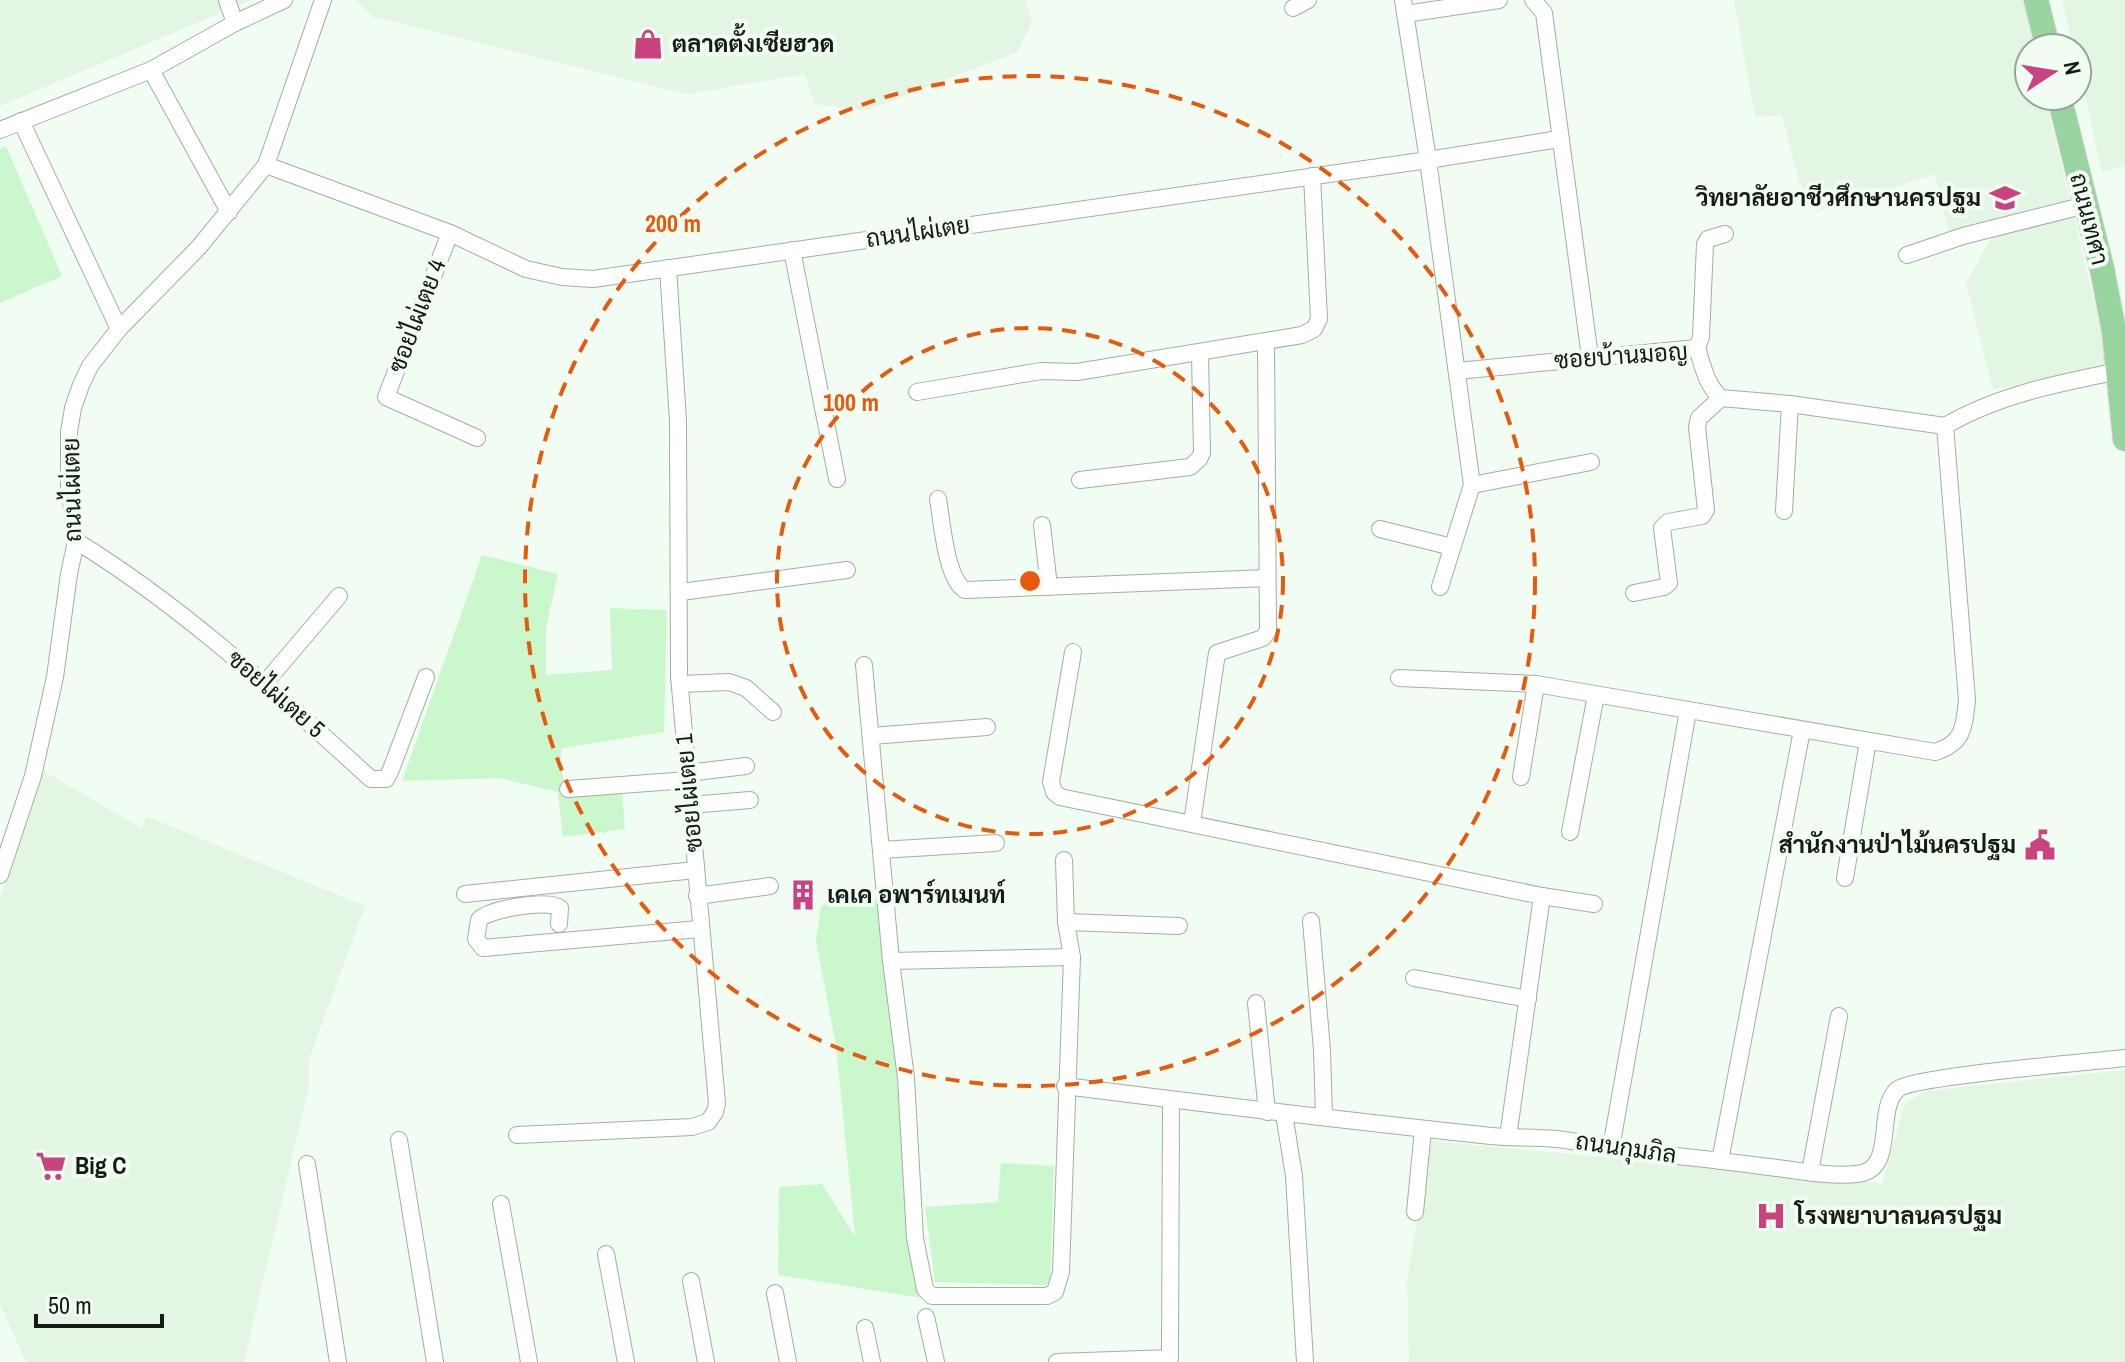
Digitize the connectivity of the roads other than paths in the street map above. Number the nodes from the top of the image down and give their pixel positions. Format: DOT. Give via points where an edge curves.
graph roads {
  1 [pos="227,0"];
  2 [pos="284,0"];
  3 [pos="323,0"];
  4 [pos="1308,0"];
  5 [pos="1499,0"];
  6 [pos="1533,0"];
  7 [pos="2036,0"];
  8 [pos="1404,7"];
  9 [pos="1293,8"];
  10 [pos="235,23"];
  11 [pos="2044,32"];
  12 [pos="151,70"];
  13 [pos="2063,112"];
  14 [pos="21,121"];
  15 [pos="0,130"];
  16 [pos="1559,139"];
  17 [pos="1428,160"];
  18 [pos="266,165"];
  19 [pos="1312,176"];
  20 [pos="2086,205"];
  21 [pos="229,212"];
  22 [pos="450,233"];
  23 [pos="1725,234"];
  24 [pos="792,250"];
  25 [pos="1907,255"];
  26 [pos="668,268"];
  27 [pos="119,329"];
  28 [pos="2119,330"];
  29 [pos="1266,342"];
  30 [pos="1697,348"];
  31 [pos="1200,354"];
  32 [pos="1590,357"];
  33 [pos="1457,371"];
  34 [pos="2119,371"];
  35 [pos="917,392"];
  36 [pos="1721,398"];
  37 [pos="1790,404"];
  38 [pos="1945,426"];
  39 [pos="477,438"];
  40 [pos="2125,439"];
  41 [pos="1591,462"];
  42 [pos="837,479"];
  43 [pos="1080,480"];
  44 [pos="1472,485"];
  45 [pos="938,499"];
  46 [pos="1784,511"];
  47 [pos="1042,525"];
  48 [pos="1380,529"];
  49 [pos="76,541"];
  50 [pos="1452,547"];
  51 [pos="847,570"];
  52 [pos="1267,578"];
  53 [pos="1049,587"];
  54 [pos="1440,587"];
  55 [pos="681,592"];
  56 [pos="1634,593"];
  57 [pos="339,596"];
  58 [pos="1073,652"];
  59 [pos="864,665"];
  60 [pos="426,677"];
  61 [pos="1399,678"];
  62 [pos="265,683"];
  63 [pos="680,684"];
  64 [pos="1536,684"];
  65 [pos="1596,695"];
  66 [pos="1688,711"];
  67 [pos="773,712"];
  68 [pos="987,727"];
  69 [pos="1802,730"];
  70 [pos="871,736"];
  71 [pos="1868,741"];
  72 [pos="746,766"];
  73 [pos="687,777"];
  74 [pos="1521,777"];
  75 [pos="568,789"];
  76 [pos="750,800"];
  77 [pos="690,805"];
  78 [pos="1192,823"];
  79 [pos="1570,832"];
  80 [pos="996,843"];
  81 [pos="881,850"];
  82 [pos="1064,860"];
  83 [pos="695,870"];
  84 [pos="0,875"];
  85 [pos="1845,878"];
  86 [pos="770,886"];
  87 [pos="465,894"];
  88 [pos="697,896"];
  89 [pos="1542,896"];
  90 [pos="1594,904"];
  91 [pos="1311,921"];
  92 [pos="1066,922"];
  93 [pos="559,924"];
  94 [pos="1179,926"];
  95 [pos="699,929"];
  96 [pos="1072,957"];
  97 [pos="891,961"];
  98 [pos="1414,978"];
  99 [pos="1528,999"];
  100 [pos="1256,1003"];
  101 [pos="1839,1016"];
  102 [pos="2125,1058"];
  103 [pos="1065,1086"];
  104 [pos="1171,1100"];
  105 [pos="1276,1113"];
  106 [pos="1324,1117"];
  107 [pos="1423,1129"];
  108 [pos="517,1135"];
  109 [pos="1508,1137"];
  110 [pos="399,1140"];
  111 [pos="1611,1148"];
  112 [pos="1720,1161"];
  113 [pos="307,1164"];
  114 [pos="1810,1172"];
  115 [pos="501,1204"];
  116 [pos="1415,1212"];
  117 [pos="606,1254"];
  118 [pos="691,1281"];
  119 [pos="775,1293"];
  120 [pos="926,1317"];
  121 [pos="865,1328"];
  122 [pos="1170,1360"];
  123 [pos="338,1362"];
  124 [pos="435,1362"];
  125 [pos="529,1362"];
  126 [pos="626,1362"];
  127 [pos="706,1362"];
  128 [pos="788,1362"];
  129 [pos="872,1362"];
  130 [pos="936,1362"];
  131 [pos="1057,1362"];
  132 [pos="1305,1362"];
  1 -- 10 [label="street"];
  2 -- 10 [label="street"];
  3 -- 18 [label="street, ถนนไผ่เตย"];
  4 -- 9 [label="street"];
  5 -- 8 [label="street"];
  6 -- 16 [label="street" via="1544,13"];
  7 -- 11 [label="main road"];
  8 -- 17 [label="street"];
  10 -- 12 [label="street"];
  12 -- 14 [label="street"];
  12 -- 21 [label="street"];
  13 -- 20 [label="main road, ถนนเทศา"];
  14 -- 15 [label="street"];
  14 -- 27 [label="street"];
  16 -- 17 [label="street, ถนนไผ่เตย"];
  16 -- 32 [label="street"];
  17 -- 19 [label="street, ถนนไผ่เตย"];
  17 -- 33 [label="street"];
  18 -- 21 [label="street, ถนนไผ่เตย"];
  18 -- 22 [label="street, ถนนไผ่เตย"];
  19 -- 24 [label="street, ถนนไผ่เตย"];
  19 -- 29 [label="street" via="1319,319 1302,335"];
  20 -- 25 [label="street"];
  20 -- 28 [label="main road, ถนนเทศา"];
  21 -- 27 [label="street, ถนนไผ่เตย"];
  22 -- 26 [label="street, ถนนไผ่เตย" via="526,269 562,277 593,279"];
  22 -- 39 [label="street, ซอยไผ่เตย 4" via="386,397"];
  23 -- 30 [label="street" via="1705,244"];
  24 -- 26 [label="street, ถนนไผ่เตย"];
  24 -- 42 [label="street"];
  26 -- 55 [label="street, ซอยไผ่เตย 1"];
  27 -- 49 [label="street, ถนนไผ่เตย" via="90,366 73,408 69,486"];
  28 -- 34 [label="main road, ถนนเทศา"];
  29 -- 31 [label="street"];
  29 -- 52 [label="street"];
  30 -- 32 [label="street, ซอยบ้านมอญ"];
  30 -- 36 [label="street, ซอยบ้านมอญ" via="1713,391"];
  31 -- 35 [label="street" via="1077,372 1041,371"];
  31 -- 43 [label="street" via="1199,459 1190,467"];
  32 -- 33 [label="street, ซอยบ้านมอญ"];
  33 -- 44 [label="street"];
  34 -- 38 [label="street" via="2020,393"];
  34 -- 40 [label="main road, ถนนเทศา"];
  36 -- 37 [label="street"];
  36 -- 56 [label="street" via="1699,418 1697,427 1706,510 1702,516 1668,522 1662,528 1669,583"];
  37 -- 38 [label="street"];
  37 -- 46 [label="street"];
  38 -- 71 [label="street" via="1967,700 1964,727 1951,747 1935,752"];
  41 -- 44 [label="street"];
  44 -- 50 [label="street"];
  45 -- 53 [label="street" via="957,586 975,591"];
  47 -- 53 [label="street"];
  48 -- 50 [label="street"];
  49 -- 62 [label="street, ซอยไผ่เตย 5" via="179,610"];
  49 -- 84 [label="street, ถนนไผ่เตย" via="43,735"];
  50 -- 54 [label="street"];
  51 -- 55 [label="street"];
  52 -- 53 [label="street"];
  52 -- 78 [label="street" via="1268,631 1263,638 1217,653"];
  55 -- 63 [label="street, ซอยไผ่เตย 1"];
  57 -- 62 [label="street"];
  58 -- 78 [label="street" via="1051,782 1054,792"];
  59 -- 70 [label="street"];
  60 -- 62 [label="street, ซอยไผ่เตย 5" via="390,772 378,781"];
  61 -- 64 [label="street"];
  63 -- 67 [label="street" via="729,682 746,688"];
  63 -- 73 [label="street, ซอยไผ่เตย 1"];
  64 -- 65 [label="street"];
  64 -- 74 [label="street"];
  65 -- 66 [label="street"];
  65 -- 79 [label="street"];
  66 -- 69 [label="street"];
  66 -- 111 [label="street"];
  68 -- 70 [label="street"];
  69 -- 71 [label="street"];
  69 -- 112 [label="street"];
  70 -- 81 [label="street"];
  71 -- 85 [label="street"];
  72 -- 73 [label="street"];
  73 -- 75 [label="street"];
  73 -- 77 [label="street, ซอยไผ่เตย 1"];
  76 -- 77 [label="street"];
  77 -- 83 [label="street, ซอยไผ่เตย 1"];
  78 -- 89 [label="street"];
  80 -- 81 [label="street"];
  81 -- 97 [label="street"];
  82 -- 92 [label="street"];
  83 -- 87 [label="street"];
  83 -- 88 [label="street, ซอยไผ่เตย 1"];
  86 -- 88 [label="street"];
  88 -- 95 [label="street, ซอยไผ่เตย 1"];
  89 -- 90 [label="street"];
  89 -- 99 [label="street"];
  91 -- 106 [label="street"];
  92 -- 94 [label="street"];
  92 -- 96 [label="street"];
  93 -- 95 [label="street" via="560,908 551,903 490,912 479,920 476,939 483,948"];
  95 -- 108 [label="street, ซอยไผ่เตย 1" via="717,1103 708,1122 668,1129"];
  96 -- 97 [label="street"];
  96 -- 103 [label="street"];
  97 -- 103 [label="street" via="906,1078 915,1238 925,1289 932,1296 1032,1298 1055,1292 1061,1272"];
  98 -- 99 [label="street"];
  99 -- 109 [label="street"];
  100 -- 105 [label="street"];
  101 -- 114 [label="street"];
  102 -- 114 [label="street, ถนนกุมภิล" via="1905,1085 1890,1101 1876,1165 1856,1174"];
  103 -- 104 [label="street, ถนนกุมภิล"];
  104 -- 105 [label="street, ถนนกุมภิล"];
  104 -- 122 [label="street"];
  105 -- 106 [label="street, ถนนกุมภิล"];
  105 -- 132 [label="street" via="1294,1176"];
  106 -- 107 [label="street, ถนนกุมภิล"];
  107 -- 109 [label="street, ถนนกุมภิล"];
  107 -- 116 [label="street"];
  109 -- 111 [label="street, ถนนกุมภิล"];
  110 -- 124 [label="street"];
  111 -- 112 [label="street, ถนนกุมภิล"];
  112 -- 114 [label="street, ถนนกุมภิล"];
  113 -- 123 [label="street"];
  115 -- 125 [label="street"];
  117 -- 126 [label="street"];
  118 -- 127 [label="street"];
  119 -- 128 [label="street"];
  120 -- 130 [label="street"];
  121 -- 129 [label="street"];
  122 -- 131 [label="street"];
}
